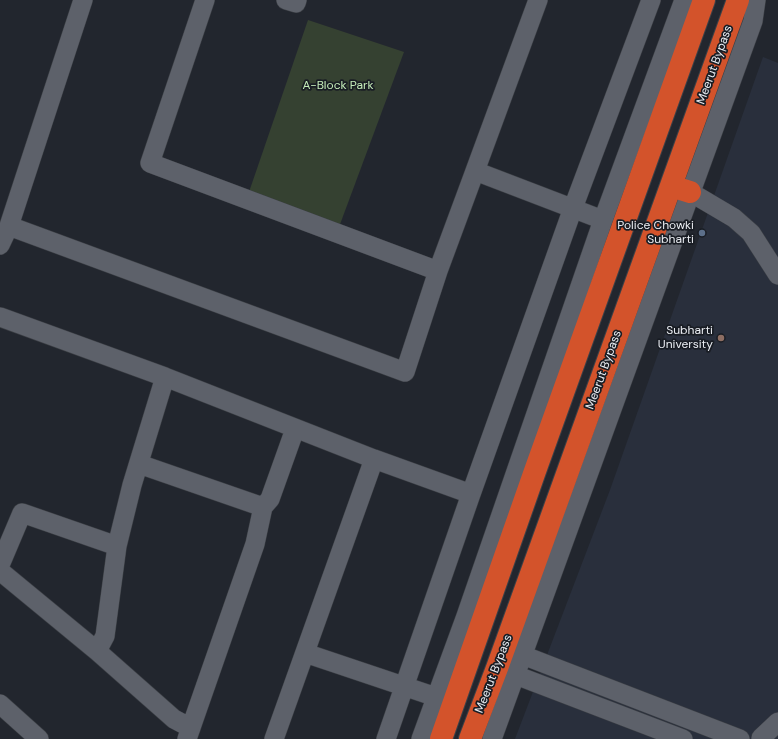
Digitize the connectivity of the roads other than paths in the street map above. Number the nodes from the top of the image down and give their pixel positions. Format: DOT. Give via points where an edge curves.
graph roads {
  1 [pos="84,0"];
  2 [pos="205,0"];
  3 [pos="286,0"];
  4 [pos="297,0"];
  5 [pos="538,0"];
  6 [pos="651,0"];
  7 [pos="684,0"];
  8 [pos="704,0"];
  9 [pos="738,0"];
  10 [pos="756,0"];
  11 [pos="475,170"];
  12 [pos="681,189"];
  13 [pos="573,208"];
  14 [pos="603,220"];
  15 [pos="9,226"];
  16 [pos="0,245"];
  17 [pos="438,271"];
  18 [pos="778,275"];
  19 [pos="592,312"];
  20 [pos="0,317"];
  21 [pos="621,323"];
  22 [pos="164,377"];
  23 [pos="296,429"];
  24 [pos="374,459"];
  25 [pos="139,464"];
  26 [pos="472,494"];
  27 [pos="263,506"];
  28 [pos="116,546"];
  29 [pos="0,565"];
  30 [pos="0,571"];
  31 [pos="96,651"];
  32 [pos="305,653"];
  33 [pos="510,662"];
  34 [pos="404,686"];
  35 [pos="445,700"];
  36 [pos="0,704"];
  37 [pos="778,722"];
  38 [pos="189,734"];
  39 [pos="764,738"];
  40 [pos="39,739"];
  41 [pos="274,739"];
  42 [pos="386,739"];
  43 [pos="421,739"];
  44 [pos="441,739"];
  45 [pos="470,739"];
  46 [pos="492,739"];
  47 [pos="683,739"];
  48 [pos="740,739"];
  1 -- 15 [label="street"];
  2 -- 17 [label="street" via="150,163"];
  3 -- 4 [label="street" via="296,3"];
  5 -- 11 [label="street"];
  6 -- 13 [label="street"];
  7 -- 14 [label="street"];
  8 -- 19 [label="highway"];
  9 -- 12 [label="highway, Meerut Bypass"];
  10 -- 12 [label="street, Meerut Bypass" via="753,21"];
  11 -- 13 [label="street"];
  11 -- 17 [label="street"];
  12 -- 18 [label="street" via="734,218 751,233"];
  12 -- 21 [label="highway, Meerut Bypass"];
  12 -- 33 [label="street, Meerut Bypass"];
  13 -- 14 [label="street"];
  13 -- 26 [label="street"];
  14 -- 35 [label="street" via="468,609"];
  15 -- 16 [label="street"];
  15 -- 17 [label="street" via="405,372"];
  19 -- 21 [label="highway"];
  19 -- 35 [label="highway"];
  20 -- 22 [label="street"];
  21 -- 33 [label="highway, Meerut Bypass"];
  22 -- 23 [label="street"];
  22 -- 25 [label="street"];
  23 -- 24 [label="street"];
  23 -- 27 [label="street" via="270,499"];
  24 -- 26 [label="street"];
  24 -- 32 [label="street"];
  25 -- 27 [label="street"];
  25 -- 28 [label="street"];
  26 -- 34 [label="street"];
  27 -- 38 [label="street" via="255,544"];
  28 -- 29 [label="street" via="22,513"];
  28 -- 31 [label="street" via="105,636"];
  30 -- 31 [label="street"];
  31 -- 38 [label="street"];
  32 -- 34 [label="street"];
  32 -- 41 [label="street"];
  33 -- 45 [label="highway, Meerut Bypass"];
  33 -- 46 [label="street, Meerut Bypass"];
  33 -- 47 [label="street"];
  33 -- 48 [label="street"];
  34 -- 35 [label="street"];
  34 -- 42 [label="street"];
  35 -- 43 [label="street"];
  35 -- 44 [label="highway"];
  36 -- 40 [label="street"];
  37 -- 39 [label="street"];
}
